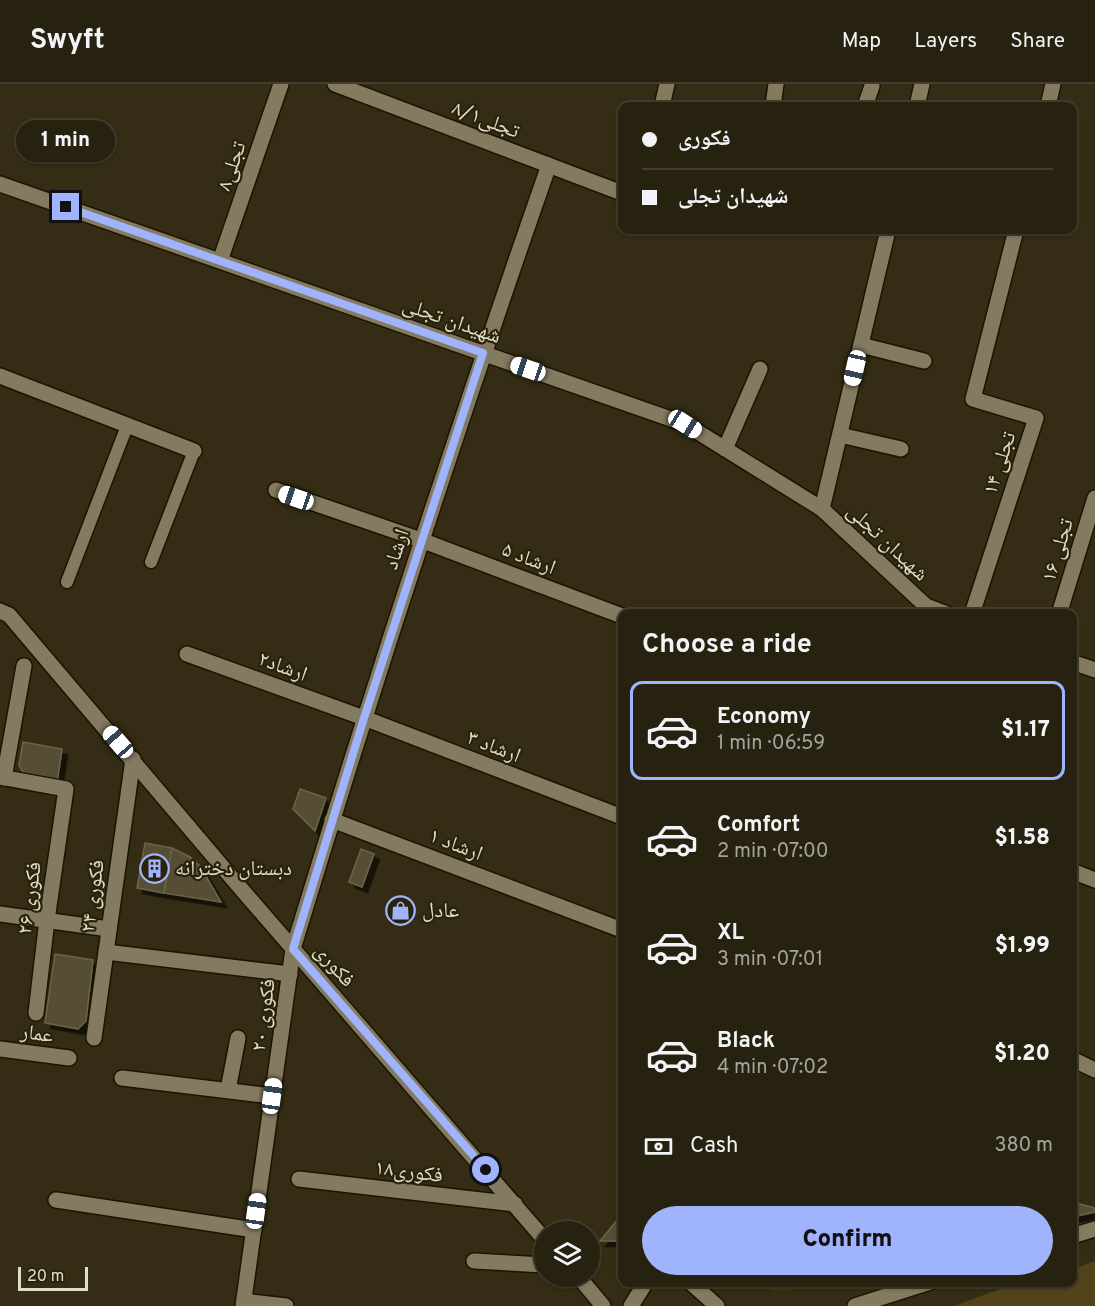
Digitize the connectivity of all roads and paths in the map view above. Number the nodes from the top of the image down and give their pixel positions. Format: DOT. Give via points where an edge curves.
graph roads {
  1 [pos="281,84"];
  2 [pos="335,84"];
  3 [pos="668,84"];
  4 [pos="776,84"];
  5 [pos="922,84"];
  6 [pos="1053,84"];
  7 [pos="872,86"];
  8 [pos="663,102"];
  9 [pos="773,102"];
  10 [pos="866,102"];
  11 [pos="918,102"];
  12 [pos="1049,102"];
  13 [pos="549,165"];
  14 [pos="0,184"];
  15 [pos="618,191"];
  16 [pos="887,234"];
  17 [pos="1015,234"];
  18 [pos="220,261"];
  19 [pos="861,345"];
  20 [pos="483,353"];
  21 [pos="924,361"];
  22 [pos="760,369"];
  23 [pos="0,376"];
  24 [pos="127,426"];
  25 [pos="840,435"];
  26 [pos="725,448"];
  27 [pos="901,449"];
  28 [pos="194,451"];
  29 [pos="276,490"];
  30 [pos="1095,498"];
  31 [pos="822,509"];
  32 [pos="421,540"];
  33 [pos="151,562"];
  34 [pos="67,582"];
  35 [pos="923,609"];
  36 [pos="974,609"];
  37 [pos="1061,609"];
  38 [pos="0,611"];
  39 [pos="618,614"];
  40 [pos="187,654"];
  41 [pos="1077,664"];
  42 [pos="24,666"];
  43 [pos="1095,670"];
  44 [pos="364,718"];
  45 [pos="133,759"];
  46 [pos="2,778"];
  47 [pos="616,814"];
  48 [pos="332,820"];
  49 [pos="1077,874"];
  50 [pos="1095,880"];
  51 [pos="0,914"];
  52 [pos="46,920"];
  53 [pos="618,928"];
  54 [pos="109,929"];
  55 [pos="293,949"];
  56 [pos="106,952"];
  57 [pos="290,974"];
  58 [pos="36,1013"];
  59 [pos="94,1038"];
  60 [pos="238,1038"];
  61 [pos="0,1049"];
  62 [pos="69,1058"];
  63 [pos="1077,1061"];
  64 [pos="1095,1070"];
  65 [pos="122,1077"];
  66 [pos="228,1090"];
  67 [pos="272,1096"];
  68 [pos="299,1179"];
  69 [pos="56,1200"];
  70 [pos="515,1204"];
  71 [pos="534,1227"];
  72 [pos="1095,1229"];
  73 [pos="254,1230"];
  74 [pos="1077,1234"];
  75 [pos="474,1261"];
  76 [pos="534,1264"];
  77 [pos="587,1287"];
  78 [pos="643,1287"];
  79 [pos="696,1287"];
  80 [pos="916,1287"];
  81 [pos="923,1287"];
  82 [pos="244,1304"];
  83 [pos="286,1306"];
  84 [pos="603,1306"];
  85 [pos="631,1306"];
  86 [pos="717,1306"];
  87 [pos="855,1306"];
  88 [pos="889,1306"];
  1 -- 18 [label="street, تجلی۸"];
  2 -- 13 [label="street, تجلی۸/۱"];
  3 -- 8 [label="street"];
  4 -- 9 [label="street"];
  5 -- 11 [label="street"];
  6 -- 12 [label="street"];
  7 -- 10 [label="street"];
  13 -- 15 [label="street, تجلی۸/۱"];
  13 -- 20 [label="street, ارشاد"];
  14 -- 18 [label="street, شهیدان تجلی"];
  16 -- 19 [label="street"];
  17 -- 36 [label="street, تجلی ۱۴" via="973,399 1036,418"];
  18 -- 20 [label="street, شهیدان تجلی"];
  19 -- 21 [label="street"];
  19 -- 25 [label="street"];
  20 -- 26 [label="street, شهیدان تجلی" via="685,424"];
  20 -- 32 [label="street, ارشاد"];
  22 -- 26 [label="street"];
  23 -- 24 [label="street"];
  24 -- 28 [label="street"];
  24 -- 34 [label="lane"];
  25 -- 27 [label="street"];
  25 -- 31 [label="street"];
  26 -- 31 [label="street, شهیدان تجلی"];
  28 -- 33 [label="lane"];
  29 -- 32 [label="street, ۵ ارشاد"];
  30 -- 37 [label="street, ۱۶ تجلی"];
  31 -- 35 [label="street, شهیدان تجلی"];
  32 -- 39 [label="street, ۵ ارشاد"];
  32 -- 44 [label="street, ارشاد"];
  38 -- 45 [label="street, فکوری" via="9,615"];
  40 -- 44 [label="street, ۲ارشاد"];
  41 -- 43 [label="street"];
  42 -- 46 [label="street"];
  44 -- 47 [label="street, ۳ ارشاد"];
  44 -- 48 [label="street, ارشاد"];
  45 -- 54 [label="street, فکوری ۲۴"];
  45 -- 55 [label="street, فکوری"];
  46 -- 52 [label="street, فکوری ۲۶" via="66,789"];
  48 -- 53 [label="street, ۱ ارشاد"];
  48 -- 55 [label="street, ارشاد"];
  49 -- 50 [label="street"];
  51 -- 52 [label="street"];
  52 -- 54 [label="street"];
  52 -- 58 [label="street, فکوری ۲۶"];
  54 -- 56 [label="street, فکوری ۲۴"];
  55 -- 57 [label="street, فکوری ۲۰"];
  55 -- 70 [label="street, فکوری"];
  56 -- 57 [label="street"];
  56 -- 59 [label="street, فکوری ۲۴"];
  57 -- 67 [label="street, فکوری ۲۰"];
  60 -- 66 [label="street"];
  61 -- 62 [label="street, عمار"];
  63 -- 64 [label="street"];
  65 -- 66 [label="street"];
  66 -- 67 [label="street"];
  67 -- 73 [label="street, فکوری ۲۰"];
  68 -- 70 [label="street, فکوری۱۸"];
  69 -- 73 [label="street"];
  70 -- 71 [label="street, فکوری"];
  72 -- 74 [label="street"];
  73 -- 82 [label="street, فکوری ۲۰"];
  75 -- 76 [label="street"];
  77 -- 84 [label="street"];
  78 -- 85 [label="street"];
  79 -- 86 [label="street"];
  80 -- 87 [label="street"];
  81 -- 88 [label="street"];
  82 -- 83 [label="street"];
}
